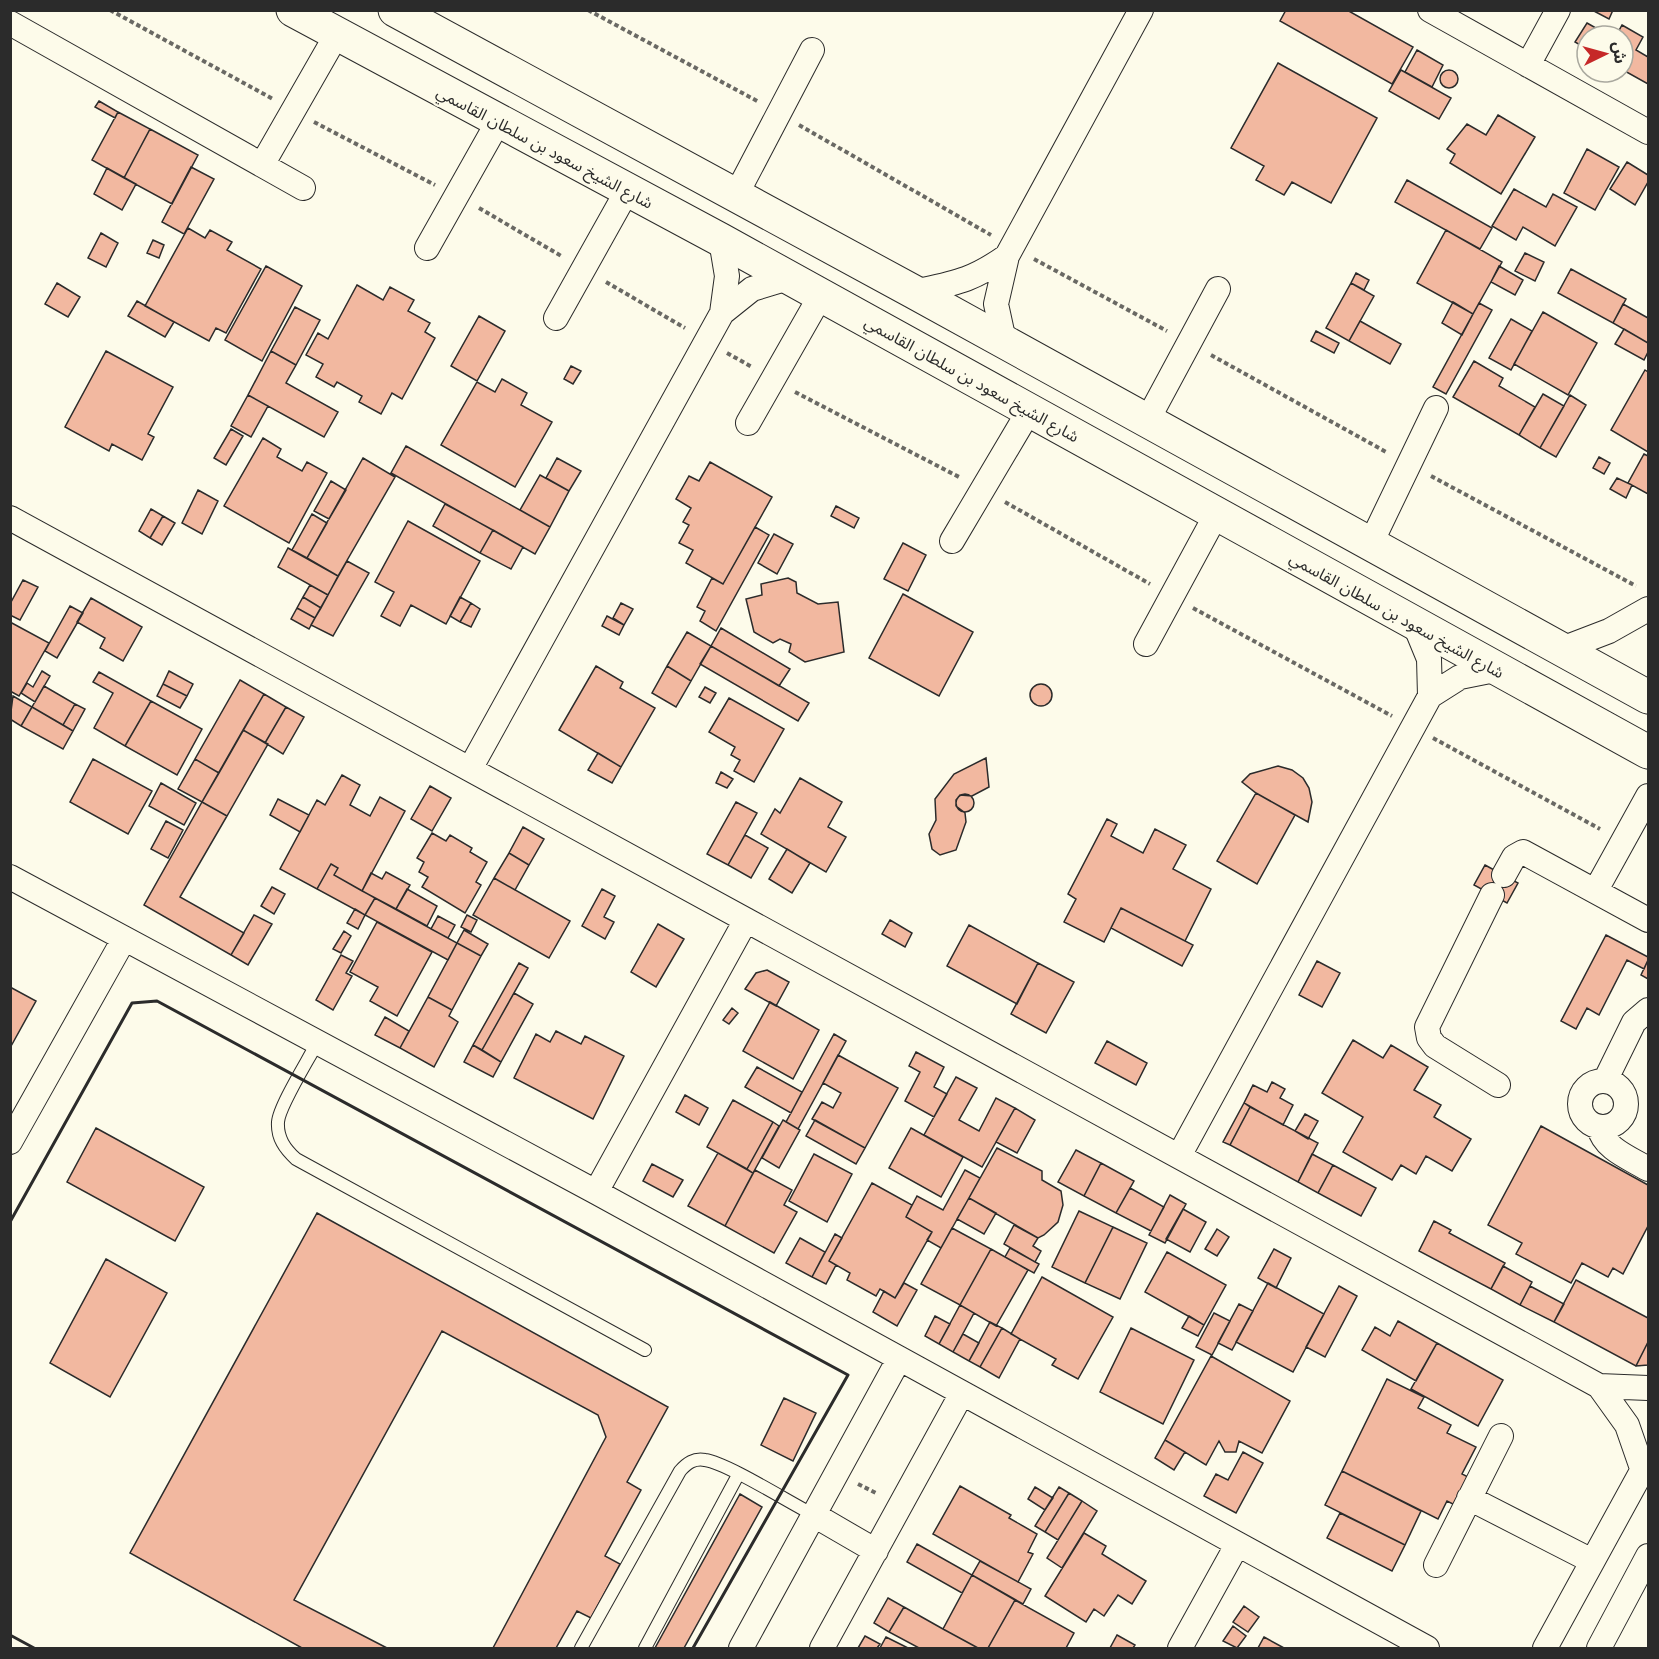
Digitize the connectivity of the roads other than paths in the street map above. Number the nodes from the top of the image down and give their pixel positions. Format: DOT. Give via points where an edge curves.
graph roads {
  1 [pos="293,10"];
  2 [pos="395,10"];
  3 [pos="1141,10"];
  4 [pos="1430,10"];
  5 [pos="1558,10"];
  6 [pos="10,23"];
  7 [pos="337,34"];
  8 [pos="812,50"];
  9 [pos="1528,65"];
  10 [pos="498,122"];
  11 [pos="1648,132"];
  12 [pos="262,165"];
  13 [pos="303,188"];
  14 [pos="627,191"];
  15 [pos="736,195"];
  16 [pos="721,240"];
  17 [pos="427,248"];
  18 [pos="1010,251"];
  19 [pos="788,278"];
  20 [pos="1218,290"];
  21 [pos="914,292"];
  22 [pos="821,295"];
  23 [pos="722,312"];
  24 [pos="556,318"];
  25 [pos="1004,341"];
  26 [pos="1436,408"];
  27 [pos="1029,411"];
  28 [pos="1147,421"];
  29 [pos="748,423"];
  30 [pos="1217,513"];
  31 [pos="10,518"];
  32 [pos="952,541"];
  33 [pos="1371,543"];
  34 [pos="1643,598"];
  35 [pos="1415,625"];
  36 [pos="1146,644"];
  37 [pos="1562,649"];
  38 [pos="1496,670"];
  39 [pos="1430,696"];
  40 [pos="1648,697"];
  41 [pos="1648,752"];
  42 [pos="470,769"];
  43 [pos="1648,796"];
  44 [pos="10,877"];
  45 [pos="1596,891"];
  46 [pos="746,920"];
  47 [pos="1648,920"];
  48 [pos="124,939"];
  49 [pos="1648,1010"];
  50 [pos="318,1041"];
  51 [pos="1605,1081"];
  52 [pos="1498,1085"];
  53 [pos="1599,1126"];
  54 [pos="10,1143"];
  55 [pos="1179,1156"];
  56 [pos="1648,1169"];
  57 [pos="596,1192"];
  58 [pos="645,1350"];
  59 [pos="899,1359"];
  60 [pos="1599,1386"];
  61 [pos="1648,1388"];
  62 [pos="962,1393"];
  63 [pos="1501,1436"];
  64 [pos="1646,1465"];
  65 [pos="738,1475"];
  66 [pos="1469,1498"];
  67 [pos="814,1515"];
  68 [pos="1237,1545"];
  69 [pos="876,1551"];
  70 [pos="1648,1557"];
  71 [pos="1592,1561"];
  72 [pos="1436,1565"];
  73 [pos="581,1648"];
  74 [pos="645,1648"];
  75 [pos="741,1648"];
  76 [pos="822,1648"];
  77 [pos="1180,1648"];
  78 [pos="1427,1648"];
  79 [pos="1545,1648"];
  80 [pos="1599,1648"];
  1 -- 7 [label="main road, شارع الشيخ سعود بن سلطان القاسمي"];
  2 -- 15 [label="main road"];
  3 -- 18 [label="street"];
  4 -- 9 [label="street"];
  5 -- 9 [label="street"];
  6 -- 12 [label="street"];
  7 -- 10 [label="main road, شارع الشيخ سعود بن سلطان القاسمي"];
  7 -- 12 [label="street"];
  8 -- 15 [label="street"];
  9 -- 11 [label="street"];
  10 -- 14 [label="main road, شارع الشيخ سعود بن سلطان القاسمي"];
  10 -- 17 [label="street"];
  12 -- 13 [label="street"];
  14 -- 16 [label="main road, شارع الشيخ سعود بن سلطان القاسمي"];
  14 -- 24 [label="street"];
  15 -- 21 [label="main road"];
  16 -- 19 [label="main road, شارع الشيخ سعود بن سلطان القاسمي"];
  16 -- 23 [label="street" via="727,276"];
  18 -- 21 [label="street" via="970,279"];
  18 -- 25 [label="street" via="996,304"];
  19 -- 22 [label="main road, شارع الشيخ سعود بن سلطان القاسمي"];
  19 -- 23 [label="street" via="752,289"];
  20 -- 28 [label="street"];
  21 -- 25 [label="main road"];
  22 -- 27 [label="main road, شارع الشيخ سعود بن سلطان القاسمي"];
  22 -- 29 [label="street"];
  23 -- 42 [label="street"];
  25 -- 28 [label="main road"];
  26 -- 33 [label="street"];
  27 -- 30 [label="main road, شارع الشيخ سعود بن سلطان القاسمي"];
  27 -- 32 [label="street"];
  28 -- 33 [label="main road"];
  30 -- 35 [label="main road, شارع الشيخ سعود بن سلطان القاسمي"];
  30 -- 36 [label="street"];
  31 -- 42 [label="street"];
  33 -- 37 [label="main road"];
  34 -- 37 [label="street" via="1610,631"];
  35 -- 38 [label="main road, شارع الشيخ سعود بن سلطان القاسمي"];
  35 -- 39 [label="street" via="1429,659"];
  37 -- 40 [label="main road"];
  38 -- 39 [label="street" via="1460,677"];
  38 -- 41 [label="main road, شارع الشيخ سعود بن سلطان القاسمي"];
  39 -- 55 [label="street"];
  42 -- 46 [label="street"];
  43 -- 45 [label="street"];
  44 -- 48 [label="street"];
  45 -- 47 [label="street"];
  45 -- 52 [label="street" via="1523,852 1514,857 1498,885 1427,1027 1435,1046"];
  46 -- 55 [label="street"];
  46 -- 57 [label="street"];
  48 -- 50 [label="street"];
  48 -- 54 [label="street"];
  49 -- 51 [label="street" via="1634,1022"];
  50 -- 57 [label="street"];
  50 -- 58 [label="lane" via="278,1119 281,1142 288,1152"];
  51 -- 53 [label="street" via="1588,1086 1580,1101 1584,1118"];
  51 -- 53 [label="street" via="1621,1090 1625,1107 1616,1122"];
  53 -- 56 [label="street" via="1609,1146"];
  55 -- 60 [label="street"];
  57 -- 59 [label="street"];
  59 -- 62 [label="street"];
  59 -- 67 [label="street"];
  60 -- 61 [label="street"];
  60 -- 64 [label="street" via="1627,1425"];
  62 -- 68 [label="street"];
  62 -- 69 [label="street"];
  63 -- 66 [label="street"];
  64 -- 71 [label="street"];
  65 -- 67 [label="lane"];
  65 -- 73 [label="lane" via="705,1460 696,1460 680,1470"];
  65 -- 74 [label="lane"];
  66 -- 71 [label="street"];
  66 -- 72 [label="street"];
  67 -- 69 [label="street"];
  67 -- 75 [label="street"];
  68 -- 77 [label="street"];
  68 -- 78 [label="street"];
  69 -- 76 [label="street"];
  70 -- 80 [label="street"];
  71 -- 79 [label="street"];
}
